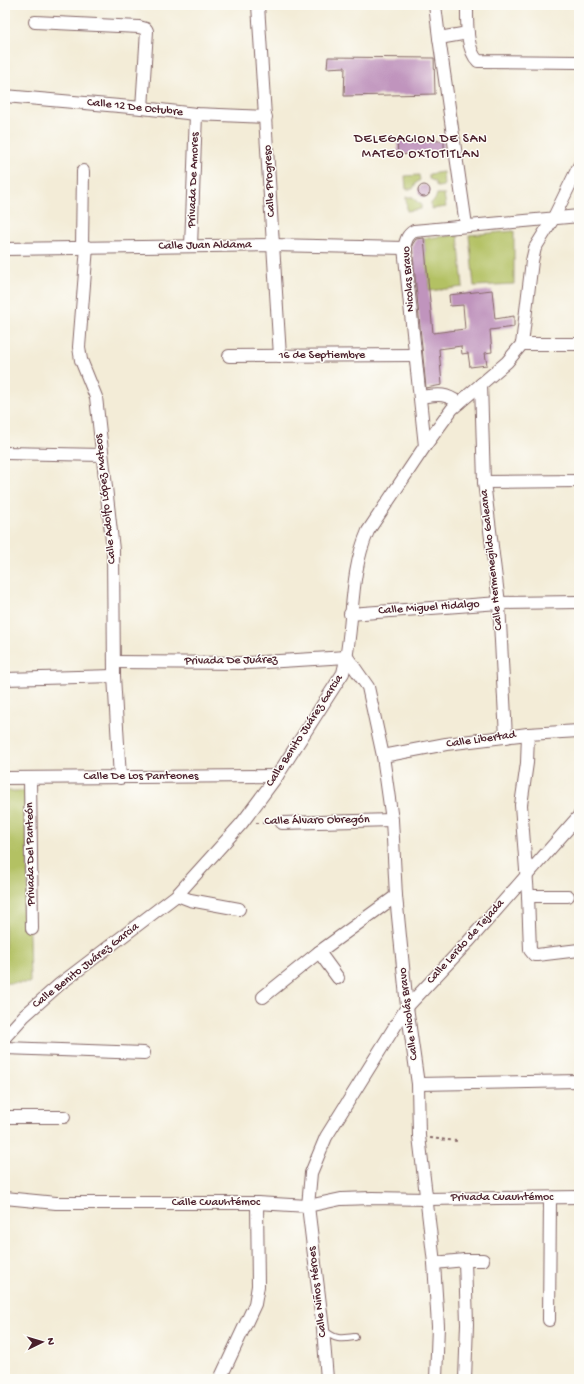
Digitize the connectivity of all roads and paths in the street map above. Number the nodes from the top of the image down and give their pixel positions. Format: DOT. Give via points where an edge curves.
graph roads {
  1 [pos="258,5"];
  2 [pos="435,5"];
  3 [pos="467,5"];
  4 [pos="35,22"];
  5 [pos="468,33"];
  6 [pos="439,38"];
  7 [pos="579,62"];
  8 [pos="5,96"];
  9 [pos="142,108"];
  10 [pos="196,114"];
  11 [pos="266,116"];
  12 [pos="579,166"];
  13 [pos="83,171"];
  14 [pos="579,216"];
  15 [pos="553,218"];
  16 [pos="466,225"];
  17 [pos="273,245"];
  18 [pos="191,246"];
  19 [pos="84,247"];
  20 [pos="404,248"];
  21 [pos="5,249"];
  22 [pos="522,344"];
  23 [pos="579,344"];
  24 [pos="415,355"];
  25 [pos="229,356"];
  26 [pos="280,356"];
  27 [pos="481,384"];
  28 [pos="420,398"];
  29 [pos="459,403"];
  30 [pos="425,446"];
  31 [pos="5,453"];
  32 [pos="102,455"];
  33 [pos="579,481"];
  34 [pos="484,482"];
  35 [pos="579,602"];
  36 [pos="499,603"];
  37 [pos="350,614"];
  38 [pos="347,656"];
  39 [pos="114,662"];
  40 [pos="114,676"];
  41 [pos="5,679"];
  42 [pos="579,731"];
  43 [pos="528,734"];
  44 [pos="506,737"];
  45 [pos="383,756"];
  46 [pos="276,776"];
  47 [pos="5,778"];
  48 [pos="30,778"];
  49 [pos="120,778"];
  50 [pos="579,816"];
  51 [pos="392,820"];
  52 [pos="282,822"];
  53 [pos="242,823"];
  54 [pos="525,875"];
  55 [pos="177,895"];
  56 [pos="396,896"];
  57 [pos="528,896"];
  58 [pos="568,896"];
  59 [pos="239,909"];
  60 [pos="32,929"];
  61 [pos="579,950"];
  62 [pos="318,952"];
  63 [pos="338,978"];
  64 [pos="263,997"];
  65 [pos="407,1006"];
  66 [pos="5,1037"];
  67 [pos="5,1048"];
  68 [pos="144,1054"];
  69 [pos="579,1081"];
  70 [pos="418,1084"];
  71 [pos="5,1117"];
  72 [pos="64,1117"];
  73 [pos="419,1136"];
  74 [pos="457,1141"];
  75 [pos="579,1197"];
  76 [pos="5,1198"];
  77 [pos="550,1198"];
  78 [pos="426,1199"];
  79 [pos="257,1203"];
  80 [pos="308,1206"];
  81 [pos="465,1260"];
  82 [pos="483,1260"];
  83 [pos="434,1263"];
  84 [pos="549,1320"];
  85 [pos="323,1329"];
  86 [pos="355,1337"];
  87 [pos="220,1379"];
  88 [pos="326,1379"];
  89 [pos="436,1379"];
  90 [pos="465,1379"];
  1 -- 11 [label="street, Calle Progreso"];
  2 -- 6 [label="street"];
  3 -- 5 [label="street"];
  4 -- 9 [label="street" via="146,29"];
  5 -- 6 [label="street"];
  5 -- 7 [label="street" via="473,54 478,61"];
  6 -- 16 [label="street"];
  8 -- 9 [label="street, Calle 12 De Octubre"];
  9 -- 10 [label="street, Calle 12 De Octubre"];
  10 -- 11 [label="street, Calle 12 De Octubre"];
  10 -- 18 [label="street, Privada De Amores"];
  11 -- 17 [label="street, Calle Progreso"];
  12 -- 15 [label="street"];
  13 -- 19 [label="street, Calle Adolfo López Mateos"];
  14 -- 15 [label="street"];
  15 -- 16 [label="street, Nicolas Bravo"];
  15 -- 22 [label="street" via="535,248"];
  16 -- 20 [label="street, Nicolas Bravo" via="414,231 406,239"];
  17 -- 18 [label="street, Calle Juan Aldama"];
  17 -- 20 [label="street, Calle Juan Aldama"];
  17 -- 26 [label="street, Calle Progreso"];
  18 -- 19 [label="street, Calle Juan Aldama"];
  19 -- 21 [label="street, Calle Juan Aldama"];
  19 -- 32 [label="street, Calle Adolfo López Mateos" via="79,347 81,360 96,397"];
  20 -- 24 [label="street, Nicolas Bravo"];
  22 -- 23 [label="street"];
  22 -- 27 [label="street, Calle Benito Juárez Garcia" via="507,362"];
  24 -- 26 [label="street, 16 de Septiembre"];
  24 -- 28 [label="street, Nicolas Bravo"];
  25 -- 26 [label="street, 16 de Septiembre"];
  27 -- 29 [label="street, Calle Benito Juárez Garcia"];
  27 -- 34 [label="street, Calle Hermenegildo Galeana"];
  28 -- 29 [label="street" via="443,395"];
  28 -- 30 [label="street, Nicolas Bravo"];
  29 -- 30 [label="street, Calle Benito Juárez Garcia"];
  30 -- 37 [label="street, Calle Benito Juárez Garcia" via="368,531 361,546"];
  31 -- 32 [label="street"];
  32 -- 39 [label="street, Calle Adolfo López Mateos" via="114,550"];
  33 -- 34 [label="street"];
  34 -- 36 [label="street, Calle Hermenegildo Galeana"];
  35 -- 36 [label="street, Calle Miguel Hidalgo"];
  36 -- 37 [label="street, Calle Miguel Hidalgo"];
  36 -- 44 [label="street, Calle Hermenegildo Galeana"];
  37 -- 38 [label="street, Calle Benito Juárez Garcia"];
  38 -- 39 [label="street, Privada De Juárez" via="247,662"];
  38 -- 45 [label="street, Calle Nicolás Bravo" via="368,687"];
  38 -- 46 [label="street, Calle Benito Juárez Garcia" via="343,673"];
  39 -- 40 [label="street, Calle Adolfo López Mateos"];
  40 -- 41 [label="street"];
  40 -- 49 [label="street, Calle Adolfo López Mateos"];
  42 -- 43 [label="street, Calle Libertad"];
  43 -- 44 [label="street, Calle Libertad"];
  43 -- 54 [label="street" via="521,805"];
  44 -- 45 [label="street, Calle Libertad" via="446,744"];
  45 -- 51 [label="street, Calle Nicolás Bravo"];
  46 -- 49 [label="street, Calle De Los Panteones"];
  46 -- 53 [label="street, Calle Benito Juárez Garcia"];
  47 -- 48 [label="street, Calle De Los Panteones"];
  48 -- 49 [label="street, Calle De Los Panteones"];
  48 -- 60 [label="street, Privada Del Panteón"];
  50 -- 54 [label="street, Calle Lerdo de Tejada"];
  51 -- 52 [label="street, Calle Álvaro Obregón"];
  51 -- 56 [label="street, Calle Nicolás Bravo"];
  52 -- 53 [label="path, Calle Álvaro Obregón"];
  53 -- 55 [label="street, Calle Benito Juárez Garcia"];
  54 -- 57 [label="street"];
  54 -- 65 [label="street, Calle Lerdo de Tejada" via="468,942"];
  55 -- 59 [label="street" via="190,900"];
  55 -- 66 [label="street, Calle Benito Juárez Garcia" via="60,984"];
  56 -- 62 [label="street"];
  56 -- 65 [label="street, Calle Nicolás Bravo"];
  57 -- 58 [label="street"];
  57 -- 61 [label="street" via="531,952 534,955 542,955"];
  62 -- 63 [label="street"];
  62 -- 64 [label="street"];
  65 -- 70 [label="street, Calle Nicolás Bravo"];
  65 -- 80 [label="street, Calle Lerdo de Tejada" via="326,1137 311,1172"];
  67 -- 68 [label="street"];
  69 -- 70 [label="street"];
  70 -- 73 [label="street, Calle Nicolás Bravo"];
  71 -- 72 [label="street"];
  73 -- 74 [label="path"];
  73 -- 78 [label="street, Calle Nicolás Bravo"];
  75 -- 77 [label="street, Privada Cuauhtémoc"];
  76 -- 79 [label="street, Calle Cuauhtémoc" via="56,1203"];
  77 -- 78 [label="street, Privada Cuauhtémoc"];
  77 -- 84 [label="street"];
  78 -- 80 [label="street, Calle Cuauhtémoc" via="341,1199"];
  78 -- 83 [label="street, Calle Nicolás Bravo"];
  79 -- 80 [label="street, Calle Cuauhtémoc"];
  79 -- 87 [label="street" via="258,1286 255,1304"];
  80 -- 85 [label="street, Calle Niños Héroes"];
  81 -- 82 [label="street"];
  81 -- 83 [label="street"];
  81 -- 90 [label="street"];
  83 -- 89 [label="street, Calle Nicolás Bravo" via="438,1326"];
  85 -- 86 [label="lane" via="332,1337"];
  85 -- 88 [label="street, Calle Niños Héroes"];
}
